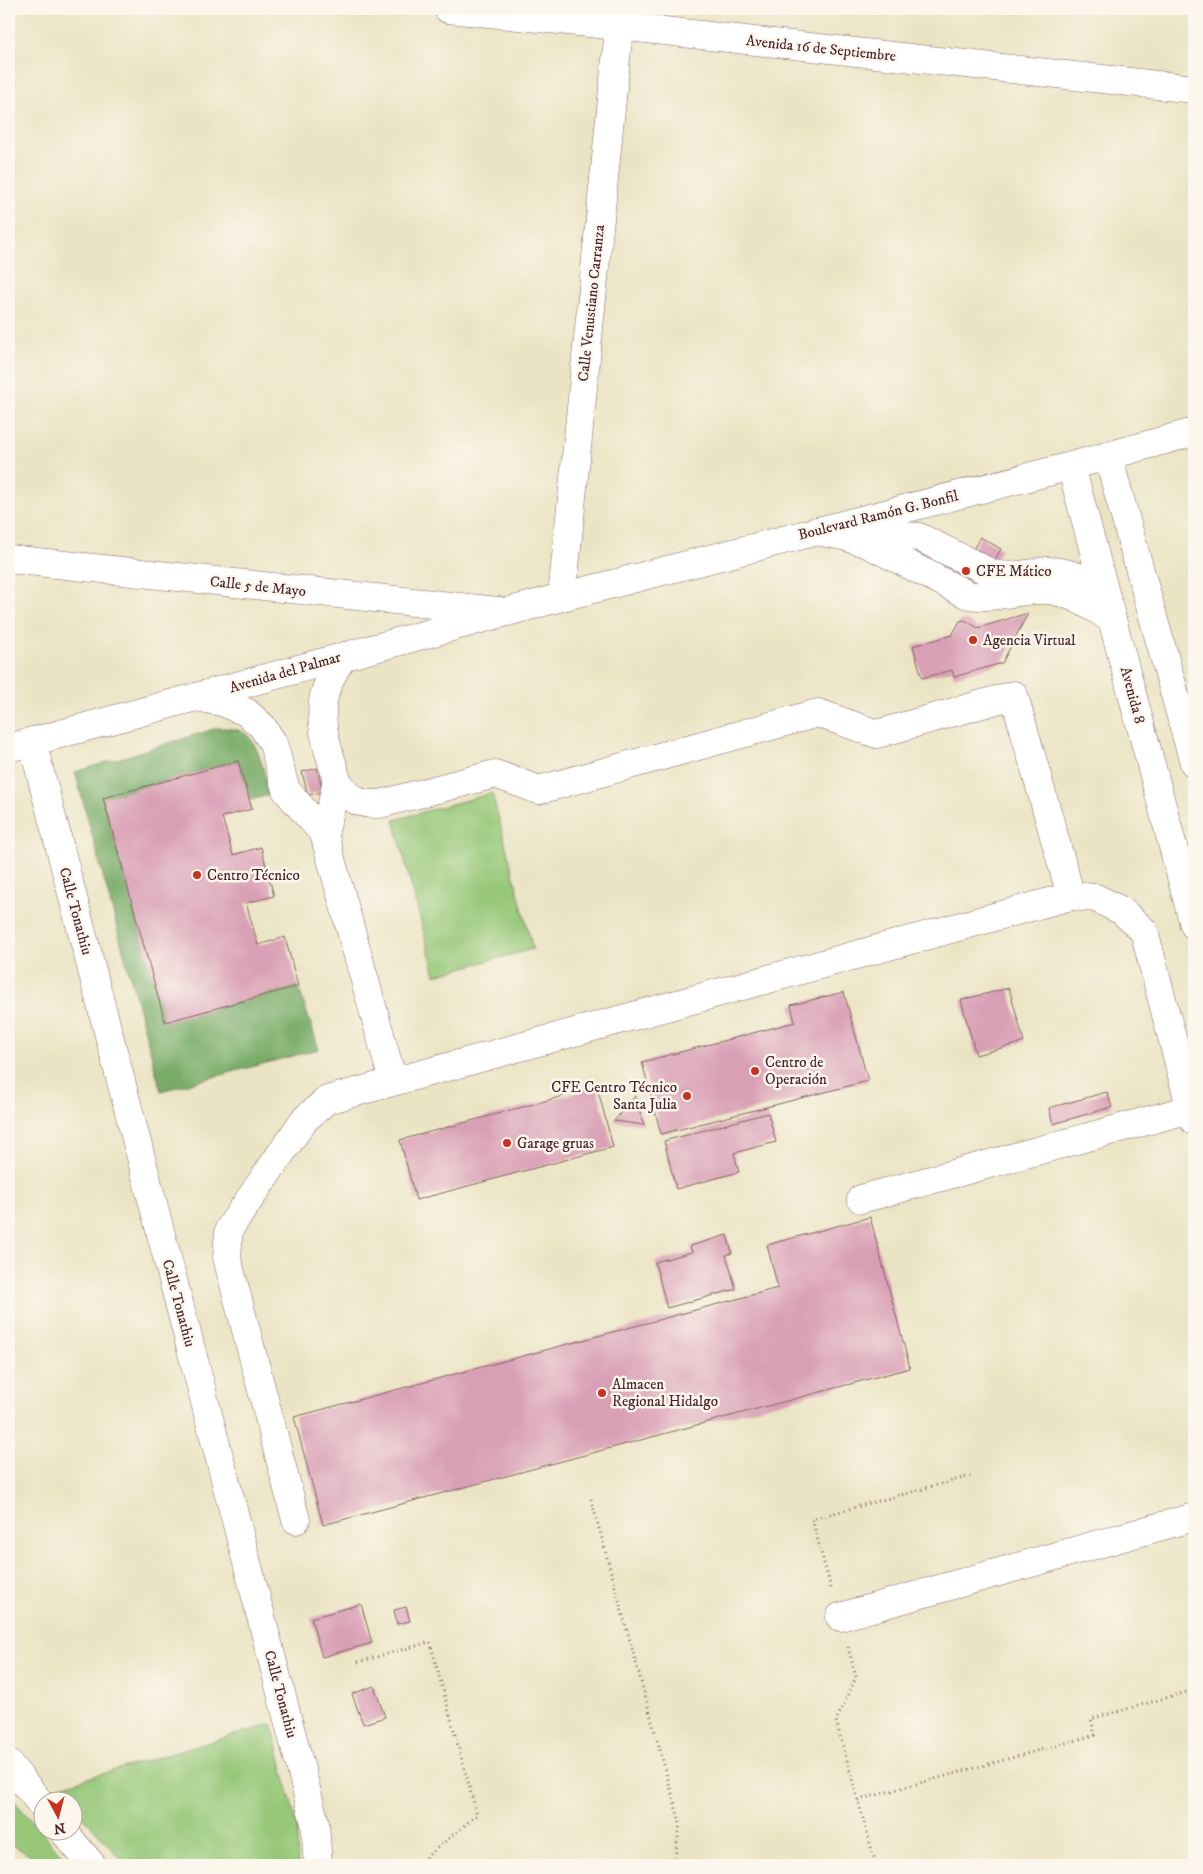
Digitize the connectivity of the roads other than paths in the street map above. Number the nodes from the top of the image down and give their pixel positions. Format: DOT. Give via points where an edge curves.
graph roads {
  1 [pos="448,9"];
  2 [pos="620,17"];
  3 [pos="1194,89"];
  4 [pos="1194,432"];
  5 [pos="1108,456"];
  6 [pos="1071,466"];
  7 [pos="817,531"];
  8 [pos="9,559"];
  9 [pos="562,597"];
  10 [pos="508,612"];
  11 [pos="1102,613"];
  12 [pos="344,656"];
  13 [pos="1183,683"];
  14 [pos="196,697"];
  15 [pos="20,744"];
  16 [pos="1194,764"];
  17 [pos="336,779"];
  18 [pos="324,834"];
  19 [pos="1071,896"];
  20 [pos="1192,911"];
  21 [pos="393,1081"];
  22 [pos="1193,1113"];
  23 [pos="861,1199"];
  24 [pos="1194,1517"];
  25 [pos="296,1520"];
  26 [pos="840,1617"];
  27 [pos="9,1764"];
  28 [pos="32,1793"];
  29 [pos="72,1842"];
  30 [pos="92,1865"];
  31 [pos="318,1865"];
  1 -- 2 [label="street, Avenida 16 de Septiembre"];
  2 -- 3 [label="street, Avenida 16 de Septiembre"];
  2 -- 9 [label="street, Calle Venustiano Carranza"];
  4 -- 5 [label="street, Boulevard Ramón G. Bonfil"];
  5 -- 6 [label="street, Boulevard Ramón G. Bonfil"];
  5 -- 13 [label="street"];
  6 -- 7 [label="street, Boulevard Ramón G. Bonfil"];
  6 -- 11 [label="street, Avenida 8"];
  7 -- 9 [label="street, Boulevard Ramón G. Bonfil"];
  7 -- 11 [label="street" via="868,544 968,595 984,597 1039,590 1058,591 1078,598"];
  8 -- 10 [label="street, Calle 5 de Mayo"];
  9 -- 10 [label="street, Avenida del Palmar"];
  10 -- 12 [label="street, Avenida del Palmar"];
  11 -- 20 [label="street, Avenida 8"];
  12 -- 14 [label="street, Avenida del Palmar"];
  12 -- 17 [label="street" via="325,686 321,710 323,731"];
  13 -- 16 [label="street"];
  14 -- 15 [label="street, Avenida del Palmar"];
  14 -- 18 [label="street" via="222,702 246,712 262,726 273,743 286,790"];
  15 -- 31 [label="street, Calle Tonathiu" via="315,1823"];
  17 -- 18 [label="street"];
  17 -- 19 [label="street" via="352,799 366,804 380,804 495,774 539,790 818,713 877,734 1014,696"];
  18 -- 21 [label="street"];
  19 -- 21 [label="street"];
  19 -- 22 [label="street" via="1096,898 1122,910 1144,931"];
  21 -- 25 [label="street" via="326,1100 304,1120 229,1229 227,1258"];
  22 -- 23 [label="street"];
  24 -- 26 [label="street"];
  27 -- 28 [label="street"];
  29 -- 30 [label="street"];
}
